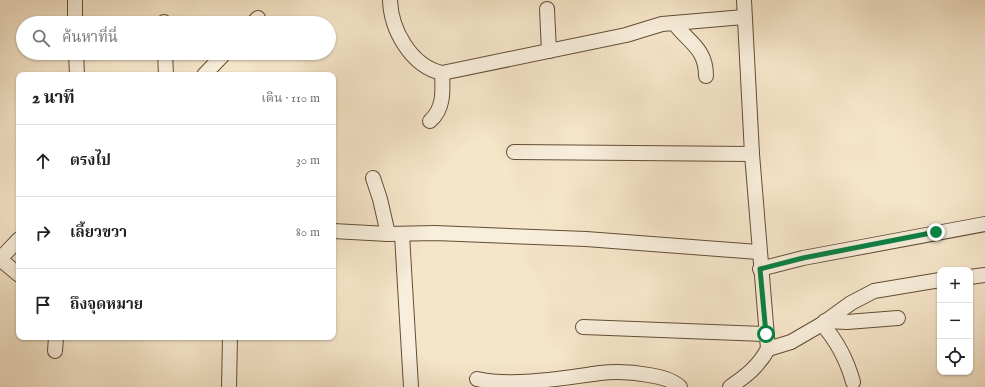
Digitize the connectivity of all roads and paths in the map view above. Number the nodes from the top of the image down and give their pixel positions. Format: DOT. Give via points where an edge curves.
graph roads {
  1 [pos="74,0"];
  2 [pos="390,0"];
  3 [pos="744,0"];
  4 [pos="547,9"];
  5 [pos="75,16"];
  6 [pos="744,17"];
  7 [pos="674,23"];
  8 [pos="549,51"];
  9 [pos="76,60"];
  10 [pos="165,60"];
  11 [pos="218,60"];
  12 [pos="77,72"];
  13 [pos="166,72"];
  14 [pos="207,72"];
  15 [pos="442,73"];
  16 [pos="706,76"];
  17 [pos="430,121"];
  18 [pos="514,152"];
  19 [pos="752,154"];
  20 [pos="373,178"];
  21 [pos="985,224"];
  22 [pos="336,230"];
  23 [pos="388,234"];
  24 [pos="402,235"];
  25 [pos="16,242"];
  26 [pos="758,252"];
  27 [pos="0,259"];
  28 [pos="760,269"];
  29 [pos="16,272"];
  30 [pos="985,275"];
  31 [pos="973,277"];
  32 [pos="937,280"];
  33 [pos="898,318"];
  34 [pos="823,322"];
  35 [pos="583,327"];
  36 [pos="766,334"];
  37 [pos="56,340"];
  38 [pos="230,340"];
  39 [pos="768,349"];
  40 [pos="55,351"];
  41 [pos="477,379"];
  42 [pos="853,382"];
  43 [pos="229,387"];
  44 [pos="411,387"];
  45 [pos="680,387"];
  46 [pos="730,387"];
  1 -- 5 [label="street"];
  2 -- 15 [label="street" via="398,32 413,56 425,66"];
  3 -- 6 [label="street"];
  4 -- 8 [label="street"];
  6 -- 7 [label="street"];
  6 -- 19 [label="street"];
  7 -- 8 [label="street"];
  7 -- 16 [label="street" via="701,52 706,64"];
  8 -- 15 [label="street"];
  9 -- 12 [label="street"];
  10 -- 13 [label="street"];
  11 -- 14 [label="street"];
  15 -- 17 [label="street" via="441,107"];
  18 -- 19 [label="street"];
  19 -- 26 [label="street"];
  20 -- 23 [label="street"];
  21 -- 28 [label="street" via="803,258"];
  22 -- 23 [label="street"];
  23 -- 24 [label="street"];
  24 -- 26 [label="street" via="586,239"];
  24 -- 44 [label="street"];
  25 -- 27 [label="street"];
  26 -- 28 [label="street"];
  27 -- 29 [label="street"];
  28 -- 36 [label="street"];
  30 -- 31 [label="street"];
  32 -- 34 [label="street" via="874,291"];
  33 -- 34 [label="street"];
  34 -- 39 [label="street" via="791,342"];
  34 -- 42 [label="street" via="847,361"];
  35 -- 36 [label="street"];
  36 -- 39 [label="street"];
  37 -- 40 [label="street"];
  38 -- 43 [label="street"];
  39 -- 46 [label="street" via="762,361 751,373"];
  41 -- 45 [label="street" via="488,384 522,386 628,371 664,377"];
}
